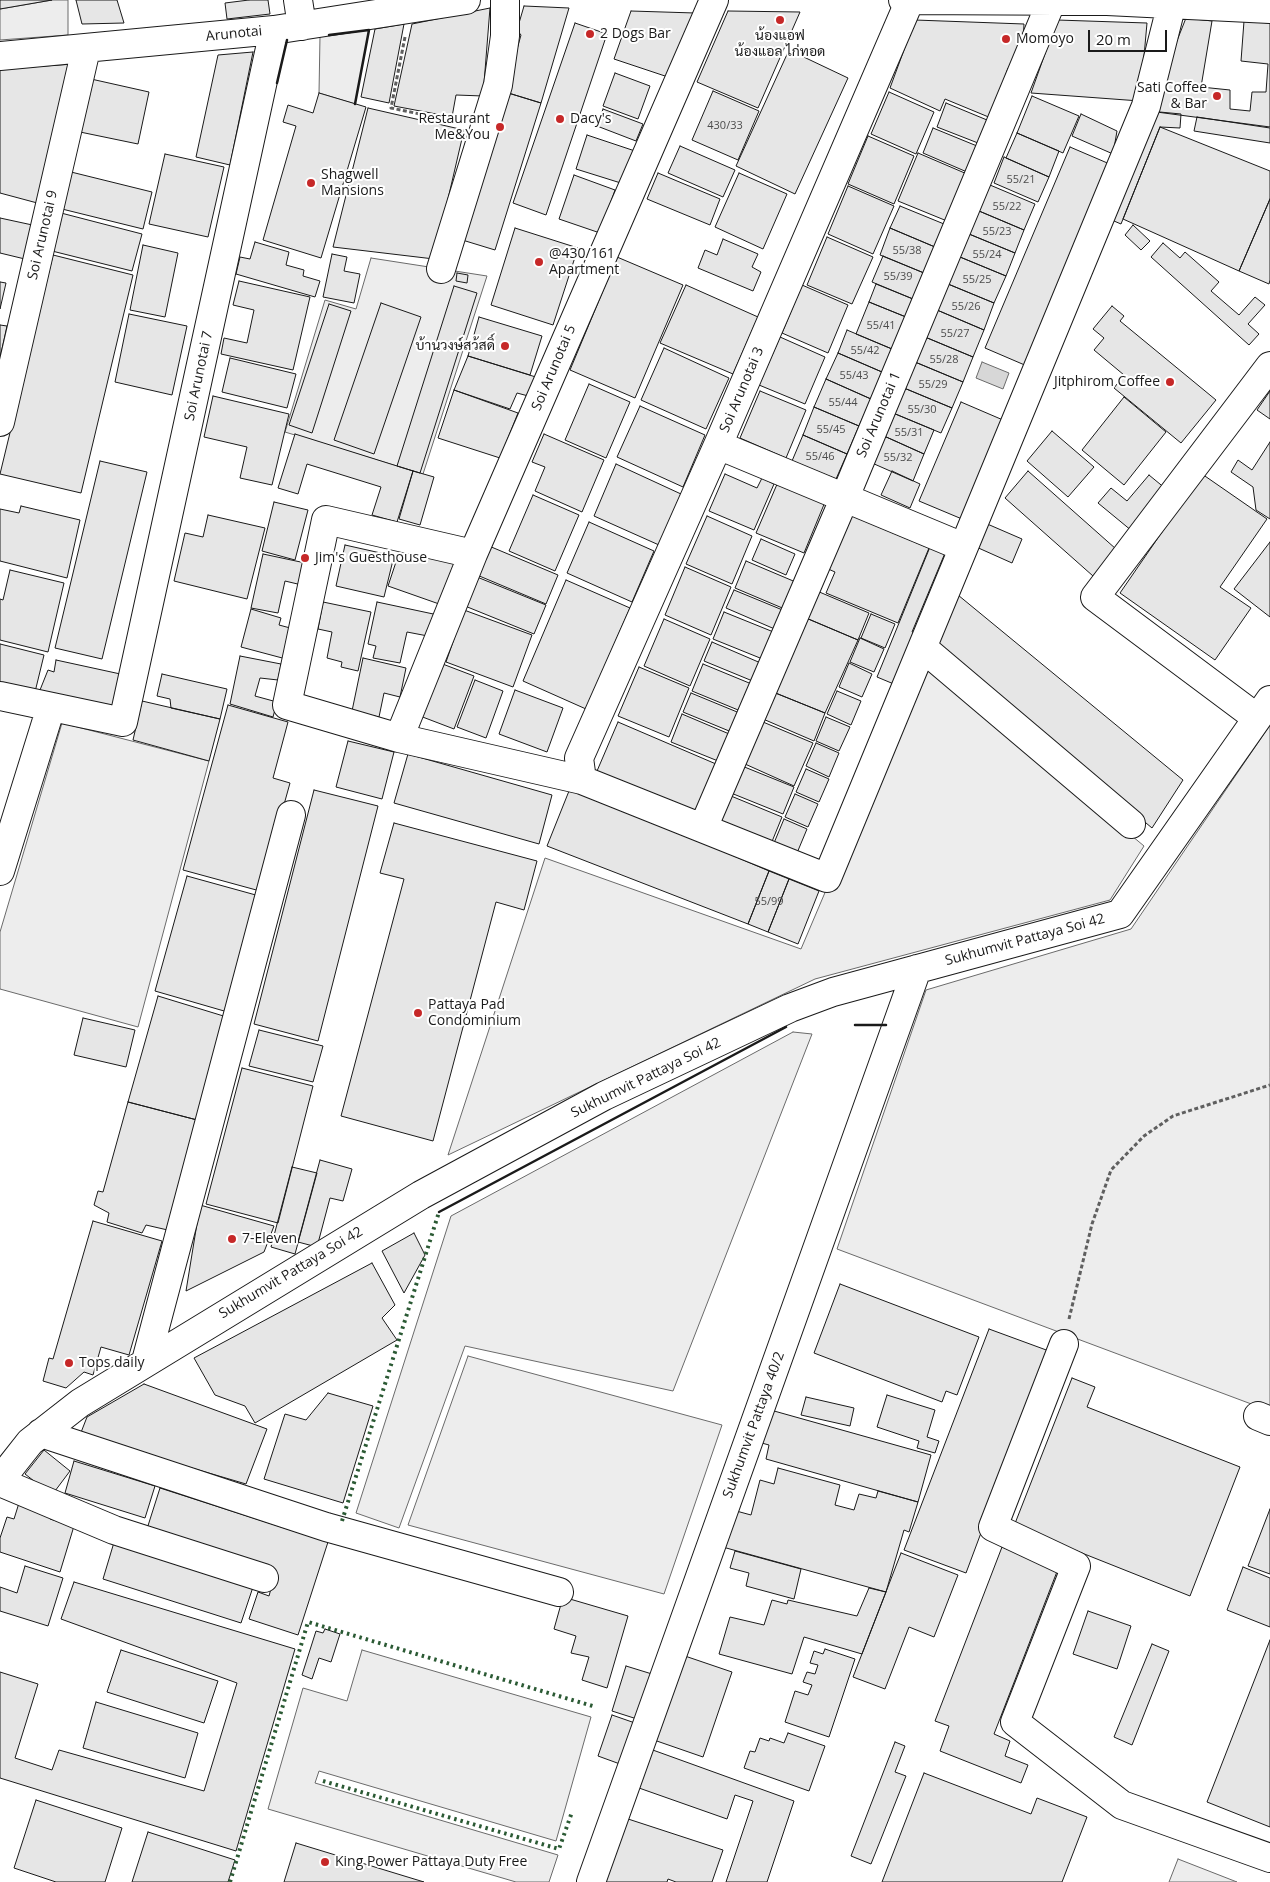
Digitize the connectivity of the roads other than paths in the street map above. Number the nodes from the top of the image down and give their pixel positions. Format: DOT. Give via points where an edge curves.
graph roads {
  1 [pos="466,0"];
  2 [pos="505,0"];
  3 [pos="714,0"];
  4 [pos="903,0"];
  5 [pos="910,0"];
  6 [pos="1052,0"];
  7 [pos="1172,3"];
  8 [pos="1256,5"];
  9 [pos="330,10"];
  10 [pos="300,13"];
  11 [pos="274,30"];
  12 [pos="86,48"];
  13 [pos="0,56"];
  14 [pos="441,269"];
  15 [pos="1270,366"];
  16 [pos="0,422"];
  17 [pos="718,445"];
  18 [pos="845,497"];
  19 [pos="963,547"];
  20 [pos="473,554"];
  21 [pos="923,648"];
  22 [pos="0,696"];
  23 [pos="51,707"];
  24 [pos="1263,709"];
  25 [pos="399,738"];
  26 [pos="582,780"];
  27 [pos="291,815"];
  28 [pos="1131,824"];
  29 [pos="702,828"];
  30 [pos="0,871"];
  31 [pos="917,969"];
  32 [pos="1064,1344"];
  33 [pos="146,1361"];
  34 [pos="41,1433"];
  35 [pos="0,1482"];
  36 [pos="264,1578"];
  37 [pos="559,1592"];
  38 [pos="1270,1858"];
  39 [pos="591,1882"];
  1 -- 9 [label="street, Arunotai"];
  2 -- 14 [label="street" via="498,85"];
  3 -- 20 [label="street, Soi Arunotai 5"];
  4 -- 5 [label="street"];
  5 -- 6 [label="street"];
  5 -- 17 [label="street, Soi Arunotai 3"];
  6 -- 7 [label="street"];
  6 -- 18 [label="street, Soi Arunotai 1"];
  7 -- 8 [label="street"];
  7 -- 19 [label="street" via="1146,106"];
  9 -- 10 [label="street, Arunotai"];
  10 -- 11 [label="street, Arunotai"];
  11 -- 12 [label="street, Arunotai"];
  11 -- 23 [label="street, Soi Arunotai 7" via="123,722"];
  12 -- 13 [label="street, Arunotai"];
  12 -- 16 [label="street, Soi Arunotai 9"];
  15 -- 24 [label="street" via="1094,597"];
  17 -- 18 [label="street"];
  17 -- 26 [label="street, Soi Arunotai 3" via="579,758"];
  18 -- 19 [label="street"];
  18 -- 29 [label="street, Soi Arunotai 1"];
  19 -- 21 [label="street"];
  20 -- 25 [label="street, Soi Arunotai 5"];
  20 -- 25 [label="street" via="326,520 287,705"];
  21 -- 28 [label="street"];
  21 -- 29 [label="street" via="827,878"];
  22 -- 23 [label="street"];
  23 -- 30 [label="street"];
  24 -- 31 [label="street, Sukhumvit Pattaya Soi 42" via="1120,914"];
  25 -- 26 [label="street"];
  26 -- 29 [label="street"];
  27 -- 33 [label="street"];
  31 -- 33 [label="street, Sukhumvit Pattaya Soi 42" via="833,992 790,1008 604,1096 421,1195"];
  31 -- 39 [label="street, Sukhumvit Pattaya 40/2"];
  32 -- 38 [label="street" via="993,1527 1076,1566 1016,1722 1122,1805"];
  33 -- 34 [label="street, Sukhumvit Pattaya Soi 42" via="80,1403"];
  34 -- 35 [label="street, Sukhumvit Pattaya Soi 42" via="30,1442"];
  34 -- 37 [label="street" via="326,1527"];
  35 -- 36 [label="street" via="114,1530"];
}
